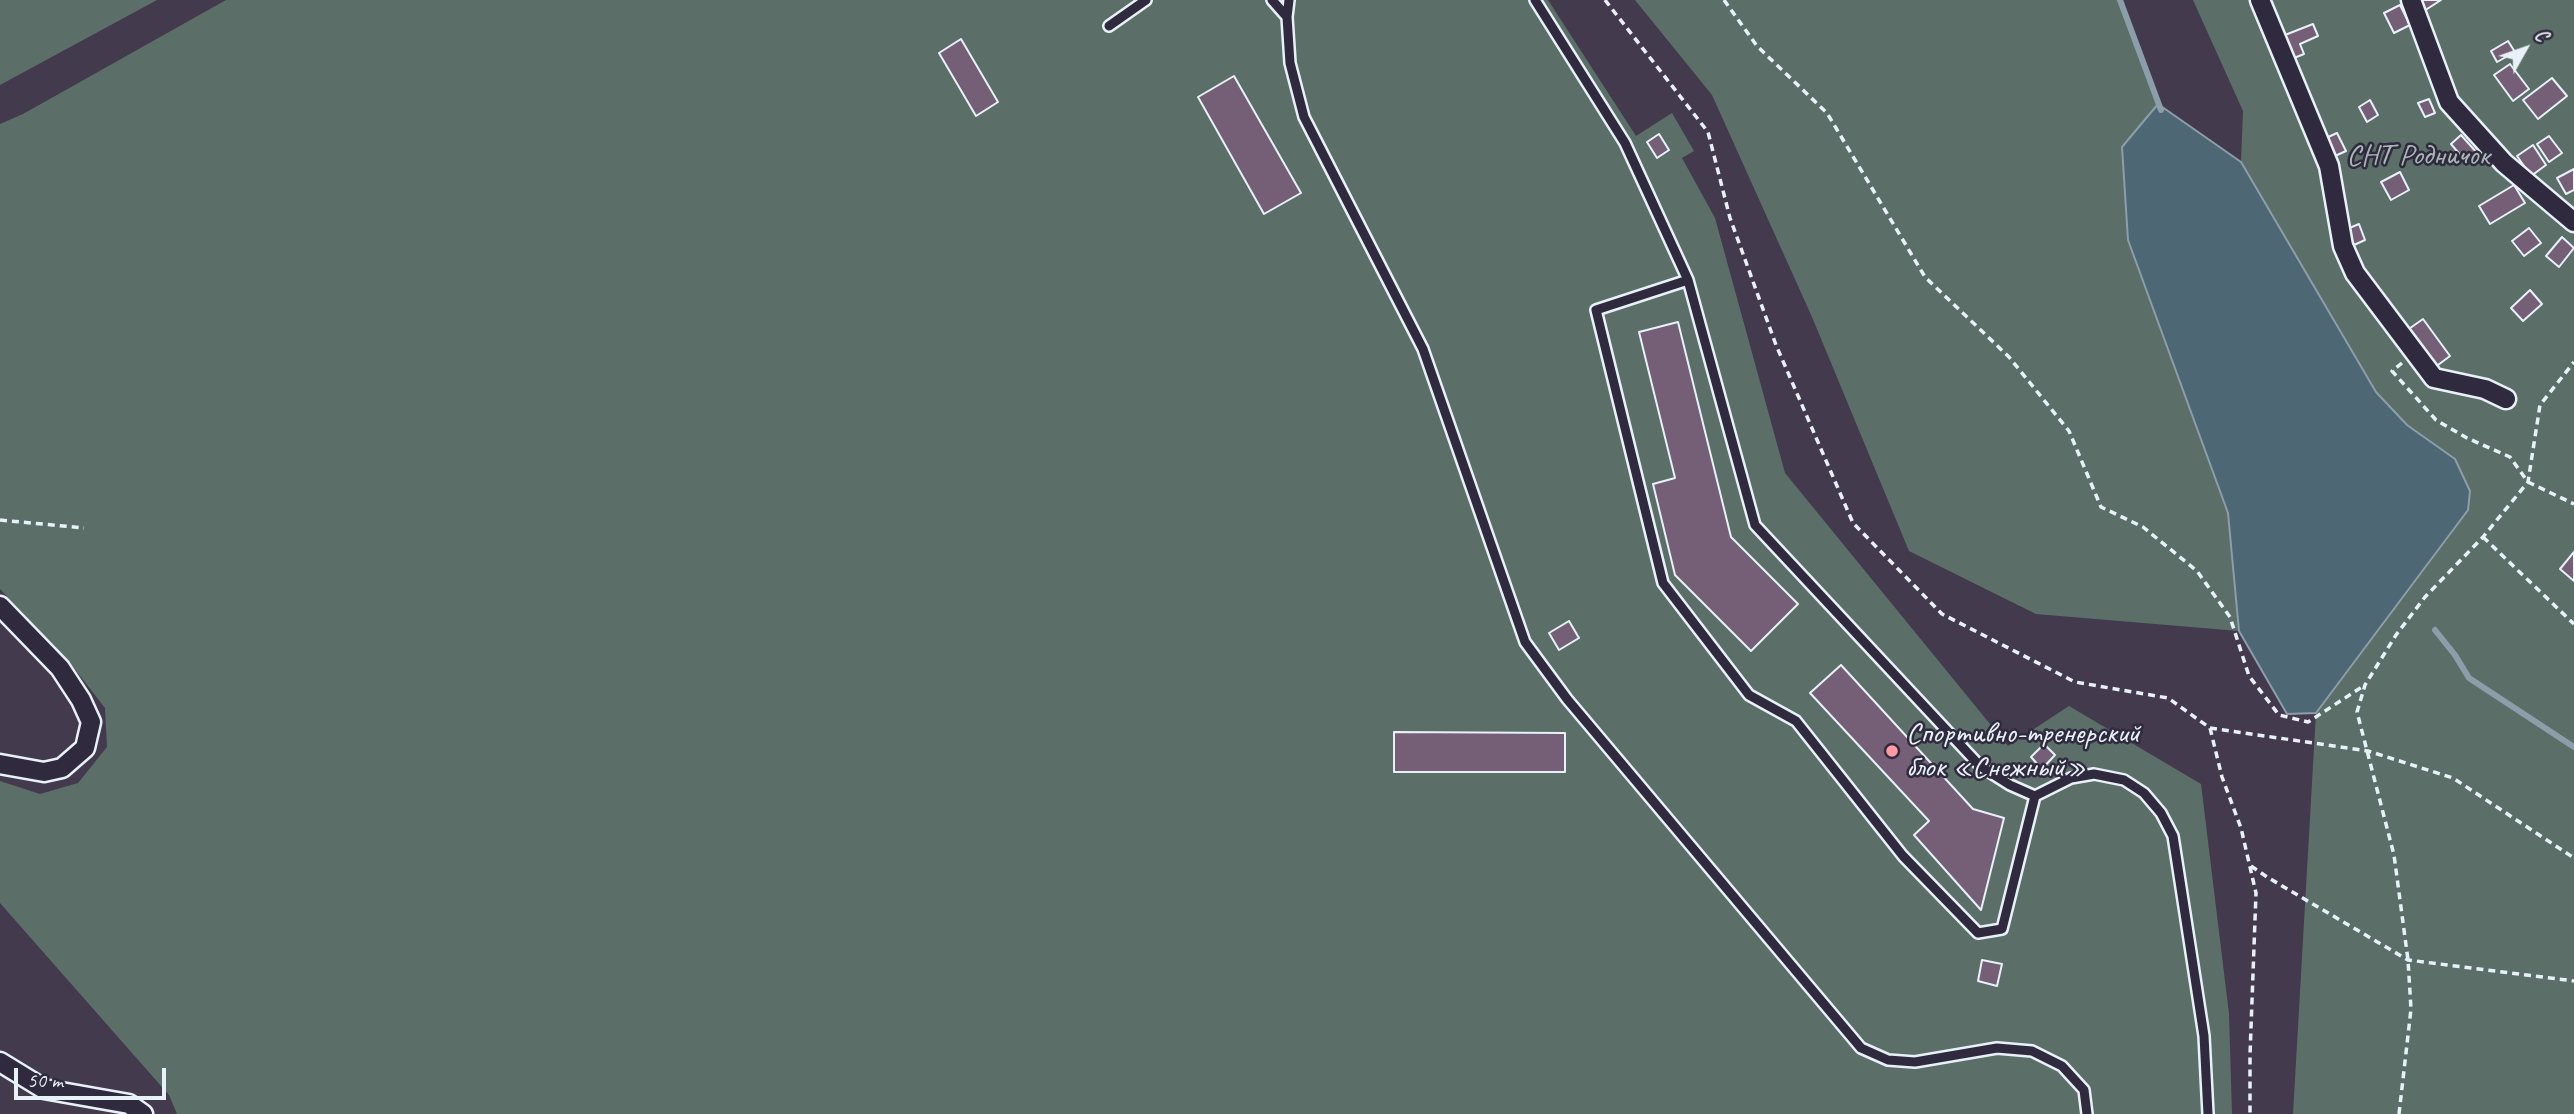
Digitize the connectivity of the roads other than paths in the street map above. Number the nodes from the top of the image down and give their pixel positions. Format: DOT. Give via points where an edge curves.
graph roads {
  1 [pos="1146,0"];
  2 [pos="1272,0"];
  3 [pos="1289,0"];
  4 [pos="1535,0"];
  5 [pos="2259,0"];
  6 [pos="2411,0"];
  7 [pos="1287,17"];
  8 [pos="1109,26"];
  9 [pos="2574,222"];
  10 [pos="1688,280"];
  11 [pos="2506,399"];
  12 [pos="0,606"];
  13 [pos="0,764"];
  14 [pos="2035,796"];
  15 [pos="0,1062"];
  16 [pos="144,1114"];
  17 [pos="2087,1114"];
  18 [pos="2208,1114"];
  1 -- 8 [label="lane"];
  2 -- 7 [label="lane"];
  3 -- 7 [label="lane"];
  4 -- 10 [label="lane" via="1625,143"];
  5 -- 11 [label="street" via="2329,166 2343,246 2355,273 2434,378 2485,389"];
  6 -- 9 [label="street" via="2449,102 2504,163"];
  7 -- 17 [label="lane" via="1290,63 1304,117 1423,349 1525,642 1567,699 1861,1048 1888,1060 1915,1062 1997,1048 2032,1051 2062,1066 2084,1090"];
  10 -- 14 [label="lane" via="1755,525 1980,766"];
  10 -- 14 [label="lane" via="1596,310 1663,583 1749,695 1796,721 1903,856 1978,933 2003,929"];
  12 -- 13 [label="street" via="60,668 91,722 85,748 62,768 44,772"];
  14 -- 18 [label="lane" via="2071,778 2094,775 2124,780 2144,793 2161,813 2173,836 2204,1036"];
  15 -- 16 [label="street" via="44,1089 129,1104"];
}
